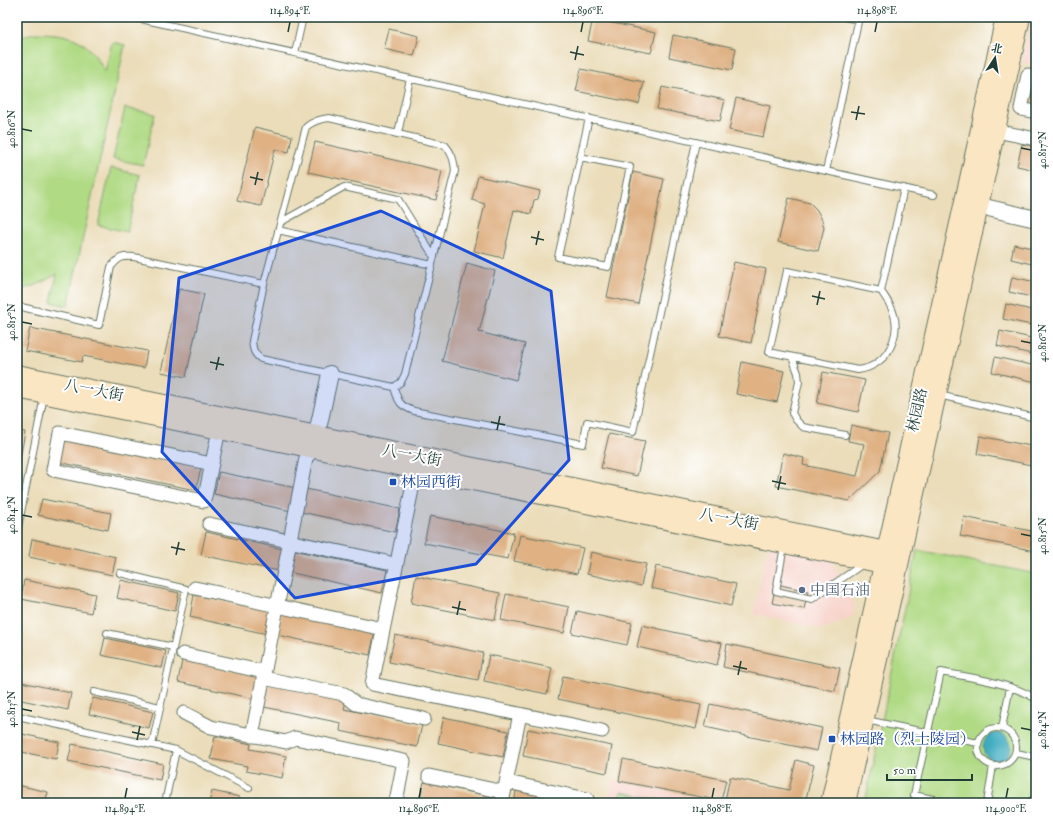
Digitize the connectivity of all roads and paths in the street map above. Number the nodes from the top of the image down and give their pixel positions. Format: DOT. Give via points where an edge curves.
graph roads {
  1 [pos="132,17"];
  2 [pos="303,17"];
  3 [pos="844,17"];
  4 [pos="1005,17"];
  5 [pos="1021,17"];
  6 [pos="858,18"];
  7 [pos="295,53"];
  8 [pos="1009,71"];
  9 [pos="1032,76"];
  10 [pos="410,79"];
  11 [pos="1036,112"];
  12 [pos="589,118"];
  13 [pos="996,131"];
  14 [pos="398,134"];
  15 [pos="1036,139"];
  16 [pos="696,142"];
  17 [pos="580,157"];
  18 [pos="826,171"];
  19 [pos="904,188"];
  20 [pos="934,195"];
  21 [pos="972,204"];
  22 [pos="1036,219"];
  23 [pos="281,222"];
  24 [pos="278,230"];
  25 [pos="434,257"];
  26 [pos="432,265"];
  27 [pos="264,284"];
  28 [pos="881,291"];
  29 [pos="17,306"];
  30 [pos="792,357"];
  31 [pos="17,374"];
  32 [pos="330,374"];
  33 [pos="394,387"];
  34 [pos="46,388"];
  35 [pos="17,389"];
  36 [pos="929,393"];
  37 [pos="1036,418"];
  38 [pos="219,430"];
  39 [pos="845,436"];
  40 [pos="315,442"];
  41 [pos="212,464"];
  42 [pos="420,471"];
  43 [pos="209,524"];
  44 [pos="17,534"];
  45 [pos="786,538"];
  46 [pos="289,542"];
  47 [pos="884,557"];
  48 [pos="387,562"];
  49 [pos="120,573"];
  50 [pos="195,588"];
  51 [pos="277,606"];
  52 [pos="374,627"];
  53 [pos="392,627"];
  54 [pos="107,633"];
  55 [pos="178,651"];
  56 [pos="264,675"];
  57 [pos="1010,687"];
  58 [pos="94,692"];
  59 [pos="1036,699"];
  60 [pos="160,707"];
  61 [pos="184,713"];
  62 [pos="520,714"];
  63 [pos="17,716"];
  64 [pos="424,719"];
  65 [pos="864,720"];
  66 [pos="1002,728"];
  67 [pos="602,731"];
  68 [pos="928,733"];
  69 [pos="252,736"];
  70 [pos="978,743"];
  71 [pos="152,745"];
  72 [pos="176,750"];
  73 [pos="1016,753"];
  74 [pos="1036,757"];
  75 [pos="993,766"];
  76 [pos="429,776"];
  77 [pos="249,788"];
  78 [pos="504,792"];
  79 [pos="1036,798"];
  80 [pos="587,799"];
  81 [pos="396,801"];
  82 [pos="165,803"];
  83 [pos="830,803"];
  84 [pos="846,803"];
  85 [pos="951,803"];
  86 [pos="986,803"];
  87 [pos="1028,803"];
  1 -- 7 [label="lane"];
  2 -- 7 [label="lane"];
  3 -- 6 [label="lane"];
  4 -- 21 [label="main road, 林园路"];
  5 -- 8 [label="main road, 林园路"];
  6 -- 18 [label="lane"];
  7 -- 10 [label="lane"];
  8 -- 9 [label="street"];
  8 -- 13 [label="main road, 林园路"];
  9 -- 11 [label="street" via="1020,109"];
  10 -- 12 [label="lane"];
  10 -- 14 [label="lane"];
  12 -- 16 [label="lane"];
  12 -- 17 [label="lane"];
  13 -- 15 [label="street"];
  13 -- 21 [label="main road, 林园路"];
  14 -- 23 [label="lane" via="329,118 312,122 306,127"];
  14 -- 25 [label="lane" via="445,145 454,160 455,171"];
  16 -- 18 [label="lane"];
  16 -- 33 [label="lane" via="633,432 587,422 583,444 414,411 403,407"];
  17 -- 17 [label="lane" via="558,257 608,267 630,166"];
  18 -- 19 [label="lane"];
  19 -- 20 [label="lane"];
  19 -- 28 [label="lane"];
  21 -- 22 [label="street"];
  21 -- 36 [label="main road, 林园路"];
  23 -- 24 [label="lane"];
  23 -- 25 [label="lane" via="344,187 398,199"];
  24 -- 26 [label="lane"];
  24 -- 27 [label="lane"];
  25 -- 26 [label="lane"];
  26 -- 33 [label="lane" via="405,374 401,382"];
  27 -- 29 [label="lane" via="124,256 116,260 111,267 99,325"];
  27 -- 32 [label="lane" via="252,341 255,355 261,359"];
  28 -- 30 [label="lane" via="891,305 896,328 894,341 879,362 858,370"];
  28 -- 30 [label="lane" via="787,271 769,352"];
  30 -- 39 [label="lane" via="799,382 792,413 796,420 803,428"];
  31 -- 34 [label="main road, 八一大街"];
  32 -- 33 [label="lane"];
  32 -- 40 [label="street"];
  34 -- 35 [label="main road, 八一大街"];
  34 -- 38 [label="main road, 八一大街"];
  34 -- 40 [label="main road, 八一大街"];
  34 -- 44 [label="lane"];
  36 -- 37 [label="lane"];
  36 -- 47 [label="main road, 林园路"];
  38 -- 40 [label="main road, 八一大街"];
  38 -- 41 [label="street"];
  40 -- 42 [label="main road, 八一大街"];
  40 -- 45 [label="main road, 八一大街"];
  40 -- 46 [label="street" via="306,458"];
  41 -- 41 [label="street" via="204,501 53,470 60,433"];
  42 -- 45 [label="main road, 八一大街"];
  42 -- 53 [label="street"];
  42 -- 62 [label="street" via="372,684"];
  43 -- 46 [label="street"];
  45 -- 47 [label="main road, 八一大街"];
  45 -- 47 [label="lane" via="776,591 812,599"];
  46 -- 48 [label="street"];
  46 -- 51 [label="street"];
  47 -- 65 [label="main road, 林园路"];
  47 -- 83 [label="main road, 林园路"];
  49 -- 55 [label="lane" via="186,589"];
  50 -- 51 [label="street"];
  51 -- 52 [label="street"];
  51 -- 56 [label="street"];
  54 -- 55 [label="lane"];
  55 -- 56 [label="street"];
  55 -- 60 [label="lane"];
  56 -- 64 [label="street" via="344,694 356,704"];
  56 -- 69 [label="street"];
  57 -- 59 [label="lane" via="1024,691"];
  57 -- 66 [label="lane"];
  57 -- 68 [label="lane" via="941,672"];
  58 -- 60 [label="lane"];
  60 -- 71 [label="lane"];
  61 -- 69 [label="street" via="211,727"];
  62 -- 67 [label="street"];
  62 -- 78 [label="street"];
  63 -- 71 [label="lane"];
  65 -- 68 [label="lane"];
  65 -- 84 [label="main road, 林园路"];
  66 -- 70 [label="lane" via="984,732"];
  66 -- 73 [label="lane" via="1016,741"];
  68 -- 70 [label="lane"];
  68 -- 85 [label="lane" via="914,795"];
  69 -- 81 [label="street" via="286,742 295,738 404,761"];
  70 -- 75 [label="lane" via="983,761"];
  71 -- 72 [label="lane"];
  72 -- 77 [label="lane"];
  72 -- 82 [label="lane"];
  73 -- 74 [label="lane"];
  73 -- 75 [label="lane" via="1007,764"];
  75 -- 86 [label="lane"];
  76 -- 78 [label="street"];
  78 -- 80 [label="street"];
  79 -- 87 [label="lane"];
}
